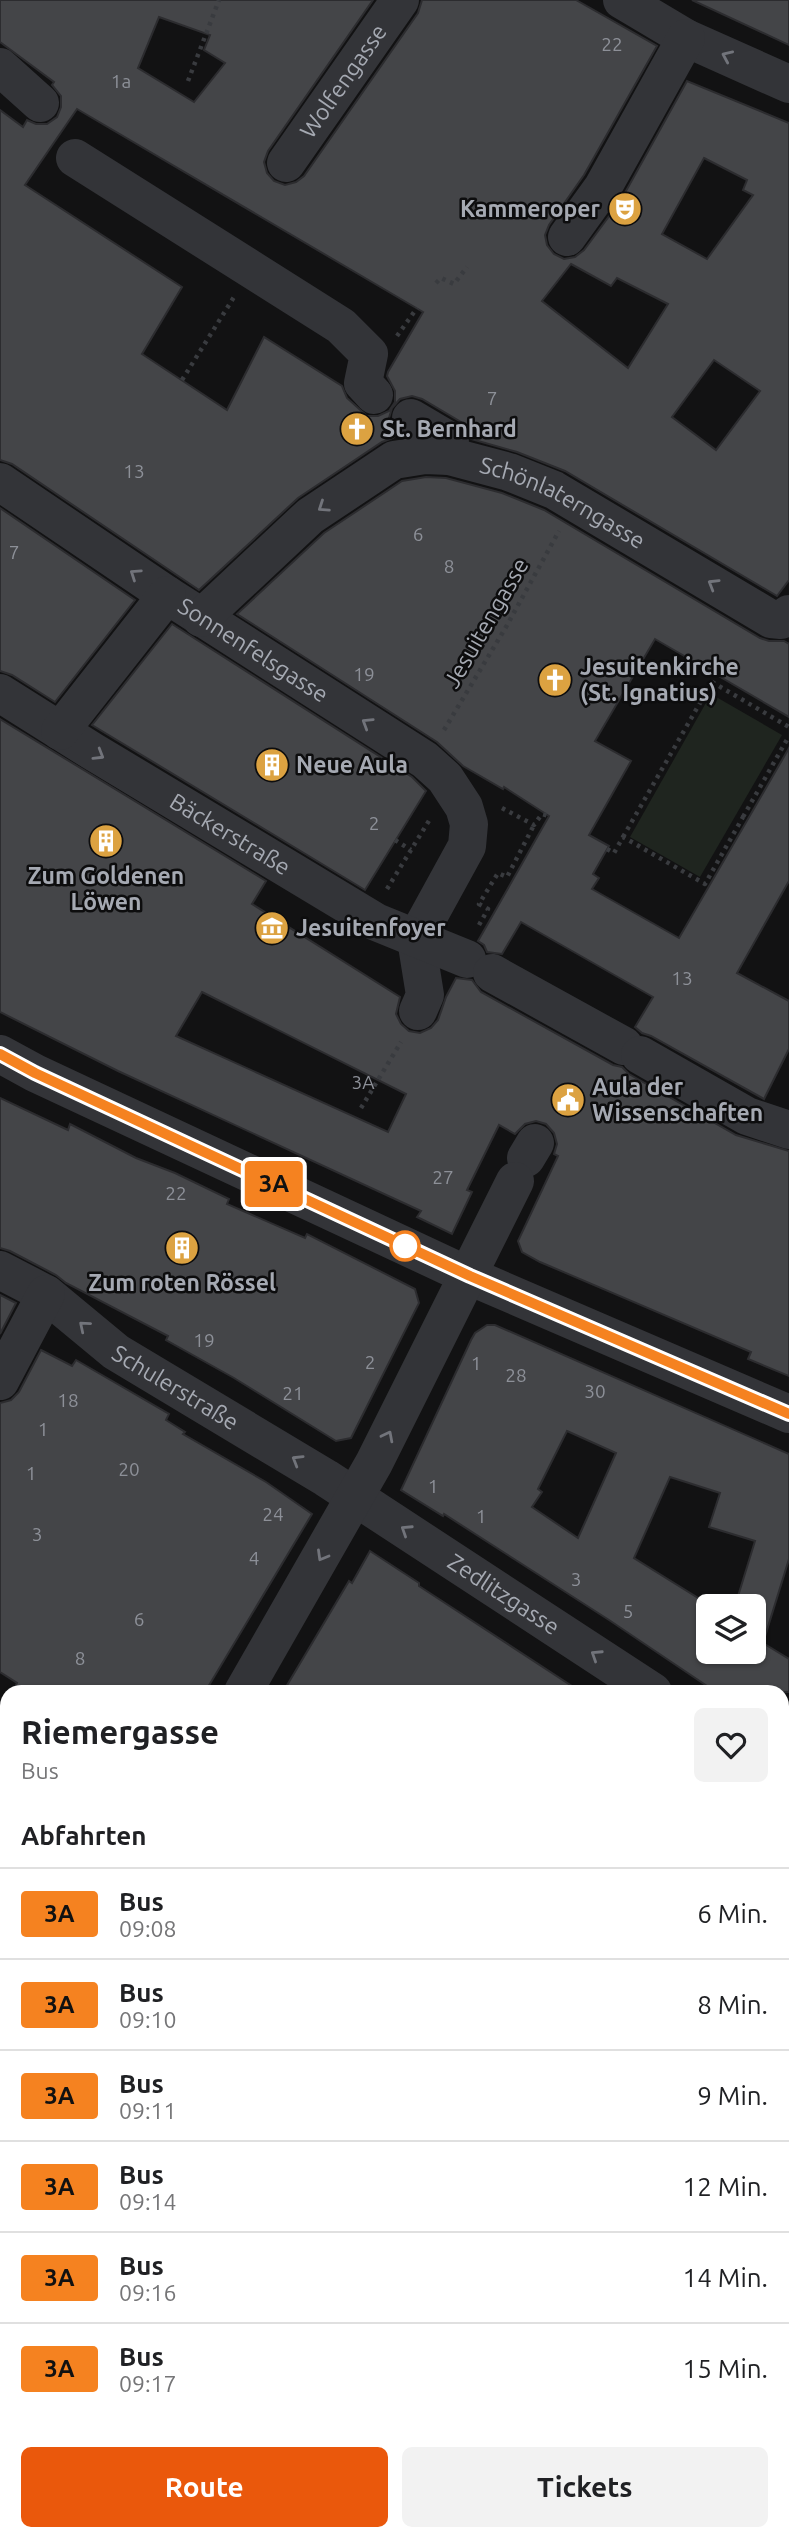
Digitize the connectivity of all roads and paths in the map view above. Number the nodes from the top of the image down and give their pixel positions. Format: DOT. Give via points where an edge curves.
graph roads {
  1 [pos="219,0"];
  2 [pos="400,0"];
  3 [pos="634,3"];
  4 [pos="686,38"];
  5 [pos="0,67"];
  6 [pos="188,81"];
  7 [pos="789,84"];
  8 [pos="40,103"];
  9 [pos="75,158"];
  10 [pos="286,163"];
  11 [pos="567,237"];
  12 [pos="467,267"];
  13 [pos="249,269"];
  14 [pos="436,283"];
  15 [pos="181,380"];
  16 [pos="374,395"];
  17 [pos="411,418"];
  18 [pos="449,456"];
  19 [pos="0,482"];
  20 [pos="575,502"];
  21 [pos="167,596"];
  22 [pos="789,614"];
  23 [pos="201,618"];
  24 [pos="0,693"];
  25 [pos="789,727"];
  26 [pos="60,731"];
  27 [pos="789,736"];
  28 [pos="446,784"];
  29 [pos="549,816"];
  30 [pos="534,825"];
  31 [pos="623,837"];
  32 [pos="395,840"];
  33 [pos="607,849"];
  34 [pos="411,850"];
  35 [pos="370,918"];
  36 [pos="416,939"];
  37 [pos="479,954"];
  38 [pos="409,1026"];
  39 [pos="0,1054"];
  40 [pos="361,1108"];
  41 [pos="789,1130"];
  42 [pos="525,1161"];
  43 [pos="0,1270"];
  44 [pos="470,1276"];
  45 [pos="46,1294"];
  46 [pos="0,1381"];
  47 [pos="789,1414"];
  48 [pos="355,1496"];
  49 [pos="247,1685"];
  50 [pos="642,1685"];
  1 -- 6 [label="path"];
  2 -- 10 [label="street, Wolfengasse"];
  3 -- 4 [label="street"];
  7 -- 4 [label="street, one-way"];
  4 -- 11 [label="street" via="603,187"];
  5 -- 8 [label="street"];
  9 -- 13 [label="street"];
  12 -- 14 [label="path" via="454,284 441,278"];
  13 -- 15 [label="path"];
  13 -- 16 [label="street" via="341,326 369,354 363,383"];
  17 -- 18 [label="street" via="450,441"];
  18 -- 20 [label="street, Schönlaterngasse" via="509,472"];
  18 -- 23 [label="street, Schönlaterngasse, one-way" via="411,456 379,468 310,516"];
  21 -- 19 [label="street, Sonnenfelsgasse, one-way"];
  22 -- 20 [label="street, Schönlaterngasse, one-way" via="781,620 771,619"];
  20 -- 28 [label="path, Jesuitengasse" via="506,627"];
  21 -- 23 [label="street, Sonnenfelsgasse"];
  21 -- 26 [label="street"];
  28 -- 23 [label="street, Sonnenfelsgasse, one-way"];
  24 -- 26 [label="street, Bäckerstraße"];
  25 -- 31 [label="path" via="712,682"];
  26 -- 35 [label="street, Bäckerstraße, one-way"];
  27 -- 31 [label="path" via="705,884"];
  28 -- 30 [label="path"];
  28 -- 34 [label="path, Jesuitengasse"];
  28 -- 36 [label="street" via="469,824 467,846"];
  29 -- 30 [label="path" via="542,814"];
  30 -- 37 [label="path" via="507,877 498,873 479,904 488,909"];
  31 -- 33 [label="path" via="614,853"];
  32 -- 34 [label="path"];
  34 -- 35 [label="path, Jesuitengasse"];
  35 -- 36 [label="street, Bäckerstraße"];
  36 -- 37 [label="street, Bäckerstraße"];
  36 -- 38 [label="street" via="425,995"];
  37 -- 41 [label="street, Bäckerstraße" via="632,1051 747,1116"];
  38 -- 40 [label="path"];
  39 -- 44 [label="street"];
  42 -- 44 [label="street"];
  43 -- 45 [label="street, Schulerstraße"];
  44 -- 47 [label="street"];
  48 -- 44 [label="street, one-way"];
  45 -- 46 [label="street"];
  48 -- 45 [label="street, Schulerstraße, one-way" via="116,1352"];
  48 -- 49 [label="street, one-way"];
  50 -- 48 [label="street, Zedlitzgasse, one-way"];
}
